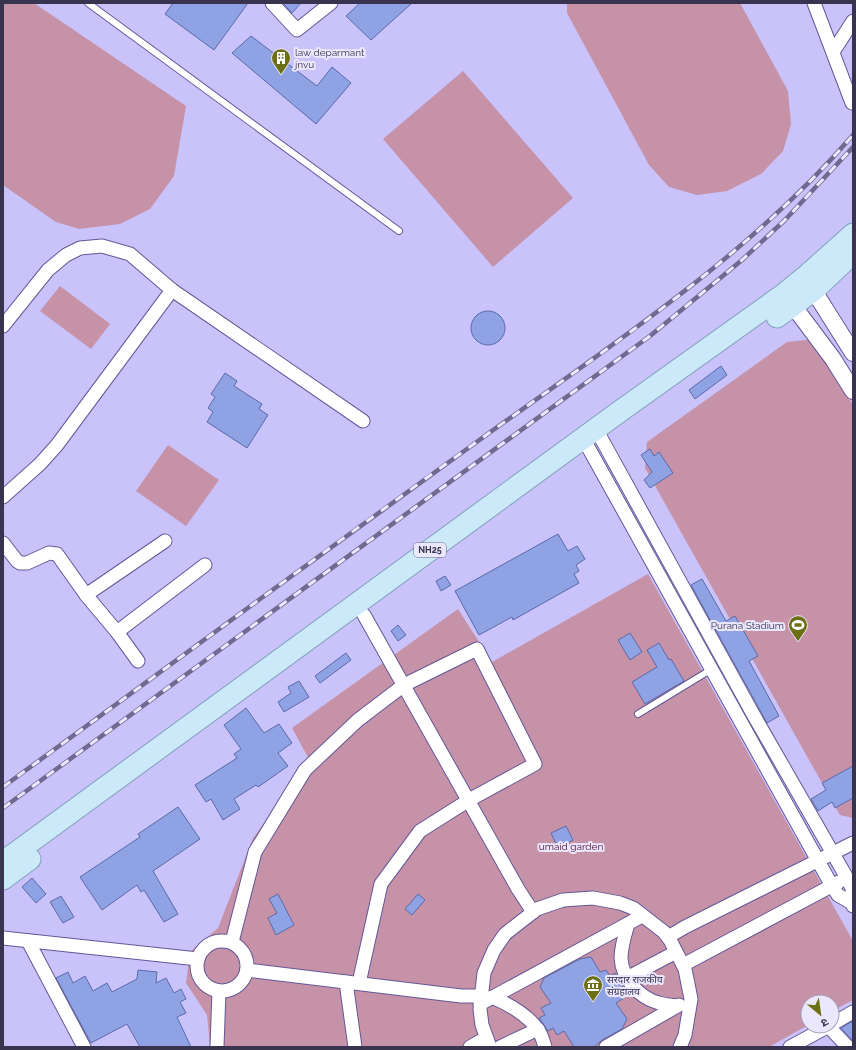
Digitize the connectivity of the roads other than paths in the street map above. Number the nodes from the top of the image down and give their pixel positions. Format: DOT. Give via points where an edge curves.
graph roads {
  1 [pos="88,3"];
  2 [pos="272,3"];
  3 [pos="331,3"];
  4 [pos="814,3"];
  5 [pos="853,21"];
  6 [pos="832,52"];
  7 [pos="852,103"];
  8 [pos="399,231"];
  9 [pos="853,234"];
  10 [pos="853,253"];
  11 [pos="810,284"];
  12 [pos="172,290"];
  13 [pos="789,300"];
  14 [pos="3,326"];
  15 [pos="853,353"];
  16 [pos="853,391"];
  17 [pos="363,421"];
  18 [pos="593,439"];
  19 [pos="3,497"];
  20 [pos="165,541"];
  21 [pos="3,543"];
  22 [pos="205,565"];
  23 [pos="86,595"];
  24 [pos="364,615"];
  25 [pos="117,632"];
  26 [pos="138,661"];
  27 [pos="712,669"];
  28 [pos="404,685"];
  29 [pos="638,714"];
  30 [pos="469,800"];
  31 [pos="853,843"];
  32 [pos="832,854"];
  33 [pos="818,860"];
  34 [pos="3,862"];
  35 [pos="850,877"];
  36 [pos="3,879"];
  37 [pos="832,886"];
  38 [pos="852,904"];
  39 [pos="533,912"];
  40 [pos="642,916"];
  41 [pos="628,924"];
  42 [pos="668,937"];
  43 [pos="3,938"];
  44 [pos="28,941"];
  45 [pos="232,942"];
  46 [pos="676,952"];
  47 [pos="198,959"];
  48 [pos="683,965"];
  49 [pos="247,970"];
  50 [pos="627,978"];
  51 [pos="346,982"];
  52 [pos="359,983"];
  53 [pos="219,991"];
  54 [pos="484,999"];
  55 [pos="691,999"];
  56 [pos="677,1006"];
  57 [pos="853,1012"];
  58 [pos="840,1019"];
  59 [pos="538,1029"];
  60 [pos="814,1034"];
  61 [pos="836,1034"];
  62 [pos="488,1042"];
  63 [pos="84,1047"];
  64 [pos="217,1047"];
  65 [pos="355,1047"];
  66 [pos="470,1047"];
  67 [pos="500,1047"];
  68 [pos="545,1047"];
  69 [pos="606,1047"];
  70 [pos="680,1047"];
  71 [pos="790,1047"];
  72 [pos="848,1047"];
  1 -- 8 [label="lane"];
  2 -- 3 [label="street" via="297,30"];
  4 -- 6 [label="street"];
  5 -- 6 [label="street"];
  6 -- 7 [label="street"];
  9 -- 11 [label="main road, NH25"];
  10 -- 11 [label="main road, NH25"];
  11 -- 13 [label="main road, NH25"];
  11 -- 15 [label="street"];
  12 -- 14 [label="street" via="130,254 102,246 80,248 66,255 48,270"];
  12 -- 17 [label="street"];
  12 -- 19 [label="street" via="57,445"];
  13 -- 16 [label="street" via="833,359"];
  13 -- 18 [label="main road, NH25"];
  18 -- 24 [label="main road, NH25"];
  18 -- 27 [label="street"];
  18 -- 32 [label="street"];
  18 -- 34 [label="main road, NH25"];
  20 -- 23 [label="street"];
  21 -- 23 [label="street" via="20,563 27,563 49,553 57,554"];
  22 -- 25 [label="street"];
  23 -- 25 [label="street"];
  24 -- 28 [label="street"];
  24 -- 36 [label="main road, NH25"];
  25 -- 26 [label="street"];
  27 -- 29 [label="lane"];
  27 -- 33 [label="street"];
  28 -- 30 [label="street"];
  28 -- 30 [label="street" via="477,649 536,764"];
  28 -- 45 [label="street" via="358,720 305,770 255,852"];
  30 -- 39 [label="street"];
  30 -- 52 [label="street" via="420,831 381,884"];
  31 -- 32 [label="street"];
  32 -- 33 [label="street"];
  32 -- 35 [label="street"];
  33 -- 37 [label="street"];
  33 -- 42 [label="street"];
  35 -- 37 [label="street"];
  35 -- 38 [label="street"];
  37 -- 38 [label="street" via="838,895"];
  37 -- 48 [label="street"];
  39 -- 40 [label="street" via="563,900 593,898 620,903 633,908"];
  39 -- 54 [label="street" via="505,934 494,950 484,973"];
  40 -- 41 [label="street"];
  40 -- 42 [label="street"];
  41 -- 50 [label="street" via="621,957"];
  41 -- 54 [label="street"];
  42 -- 46 [label="street"];
  43 -- 44 [label="street"];
  44 -- 47 [label="street"];
  44 -- 63 [label="street"];
  45 -- 47 [label="street" via="214,942 204,948"];
  45 -- 49 [label="street" via="244,954"];
  46 -- 48 [label="street"];
  46 -- 50 [label="street"];
  47 -- 53 [label="street" via="197,970 200,978 210,988"];
  48 -- 55 [label="street"];
  49 -- 51 [label="street"];
  49 -- 53 [label="street" via="238,985 230,990"];
  50 -- 56 [label="street" via="633,987 648,999"];
  51 -- 52 [label="street"];
  51 -- 65 [label="street"];
  52 -- 54 [label="street"];
  53 -- 64 [label="street"];
  54 -- 59 [label="street" via="502,1001"];
  54 -- 62 [label="street" via="482,1025"];
  55 -- 56 [label="street"];
  55 -- 70 [label="street" via="685,1035"];
  56 -- 69 [label="street"];
  57 -- 58 [label="street"];
  59 -- 67 [label="street"];
  59 -- 68 [label="street"];
  60 -- 71 [label="street"];
  61 -- 72 [label="street"];
  62 -- 66 [label="street"];
}
